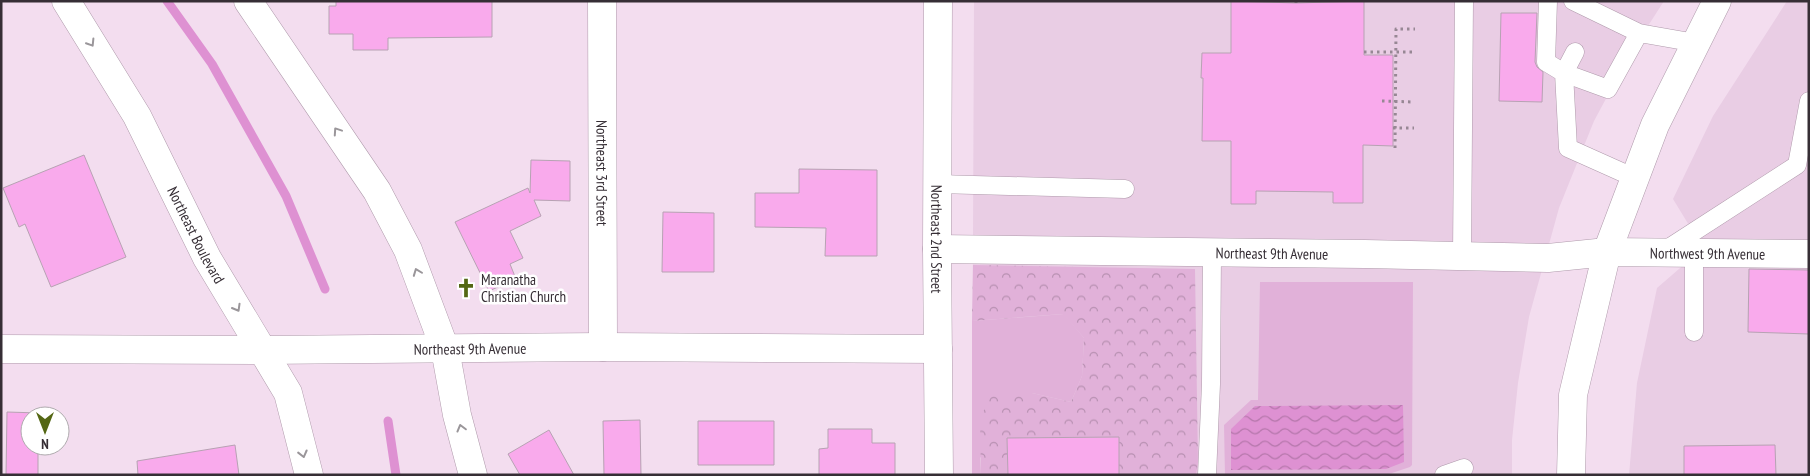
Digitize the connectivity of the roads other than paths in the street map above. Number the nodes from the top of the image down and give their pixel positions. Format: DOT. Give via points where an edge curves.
graph roads {
  1 [pos="66,1"];
  2 [pos="248,1"];
  3 [pos="602,1"];
  4 [pos="938,1"];
  5 [pos="1464,1"];
  6 [pos="1548,1"];
  7 [pos="1573,1"];
  8 [pos="1717,1"];
  9 [pos="1639,33"];
  10 [pos="1696,43"];
  11 [pos="1575,52"];
  12 [pos="1564,73"];
  13 [pos="1809,101"];
  14 [pos="1803,169"];
  15 [pos="1635,178"];
  16 [pos="938,184"];
  17 [pos="1124,189"];
  18 [pos="937,250"];
  19 [pos="1212,252"];
  20 [pos="1607,252"];
  21 [pos="1663,252"];
  22 [pos="1694,252"];
  23 [pos="1809,254"];
  24 [pos="1462,256"];
  25 [pos="1694,332"];
  26 [pos="603,347"];
  27 [pos="1,349"];
  28 [pos="445,349"];
  29 [pos="938,349"];
  30 [pos="262,350"];
  31 [pos="1464,468"];
  32 [pos="309,475"];
  33 [pos="473,475"];
  34 [pos="939,475"];
  35 [pos="1207,475"];
  36 [pos="1444,475"];
  37 [pos="1571,475"];
  1 -- 30 [label="street, Northeast Boulevard, one-way" via="137,116 207,258"];
  28 -- 2 [label="street, one-way" via="408,250 378,191"];
  3 -- 26 [label="street, Northeast 3rd Street"];
  4 -- 16 [label="street, Northeast 2nd Street"];
  5 -- 24 [label="lane"];
  6 -- 12 [label="lane" via="1546,62"];
  7 -- 9 [label="lane" via="1592,17"];
  8 -- 10 [label="street"];
  9 -- 10 [label="lane"];
  9 -- 12 [label="lane" via="1608,89"];
  10 -- 15 [label="street" via="1655,125"];
  11 -- 12 [label="lane"];
  12 -- 15 [label="lane" via="1568,148"];
  13 -- 14 [label="lane"];
  14 -- 21 [label="lane"];
  15 -- 20 [label="street"];
  16 -- 17 [label="lane"];
  16 -- 18 [label="street, Northeast 2nd Street"];
  18 -- 19 [label="street, Northeast 9th Avenue"];
  18 -- 29 [label="street, Northeast 2nd Street"];
  19 -- 24 [label="street, Northeast 9th Avenue"];
  19 -- 35 [label="lane"];
  20 -- 21 [label="street, Northwest 9th Avenue"];
  20 -- 24 [label="street, Northeast 9th Avenue" via="1548,258"];
  20 -- 37 [label="street" via="1573,395"];
  21 -- 22 [label="street, Northwest 9th Avenue"];
  22 -- 23 [label="street, Northwest 9th Avenue"];
  22 -- 25 [label="lane"];
  26 -- 28 [label="street, Northeast 9th Avenue"];
  26 -- 29 [label="street, Northeast 9th Avenue"];
  27 -- 30 [label="street, Northeast 9th Avenue"];
  28 -- 30 [label="street, Northeast 9th Avenue"];
  33 -- 28 [label="street, one-way" via="457,415"];
  29 -- 34 [label="street, Northeast 2nd Street"];
  30 -- 32 [label="street, Northeast Boulevard, one-way" via="288,393"];
  31 -- 36 [label="lane"];
}
